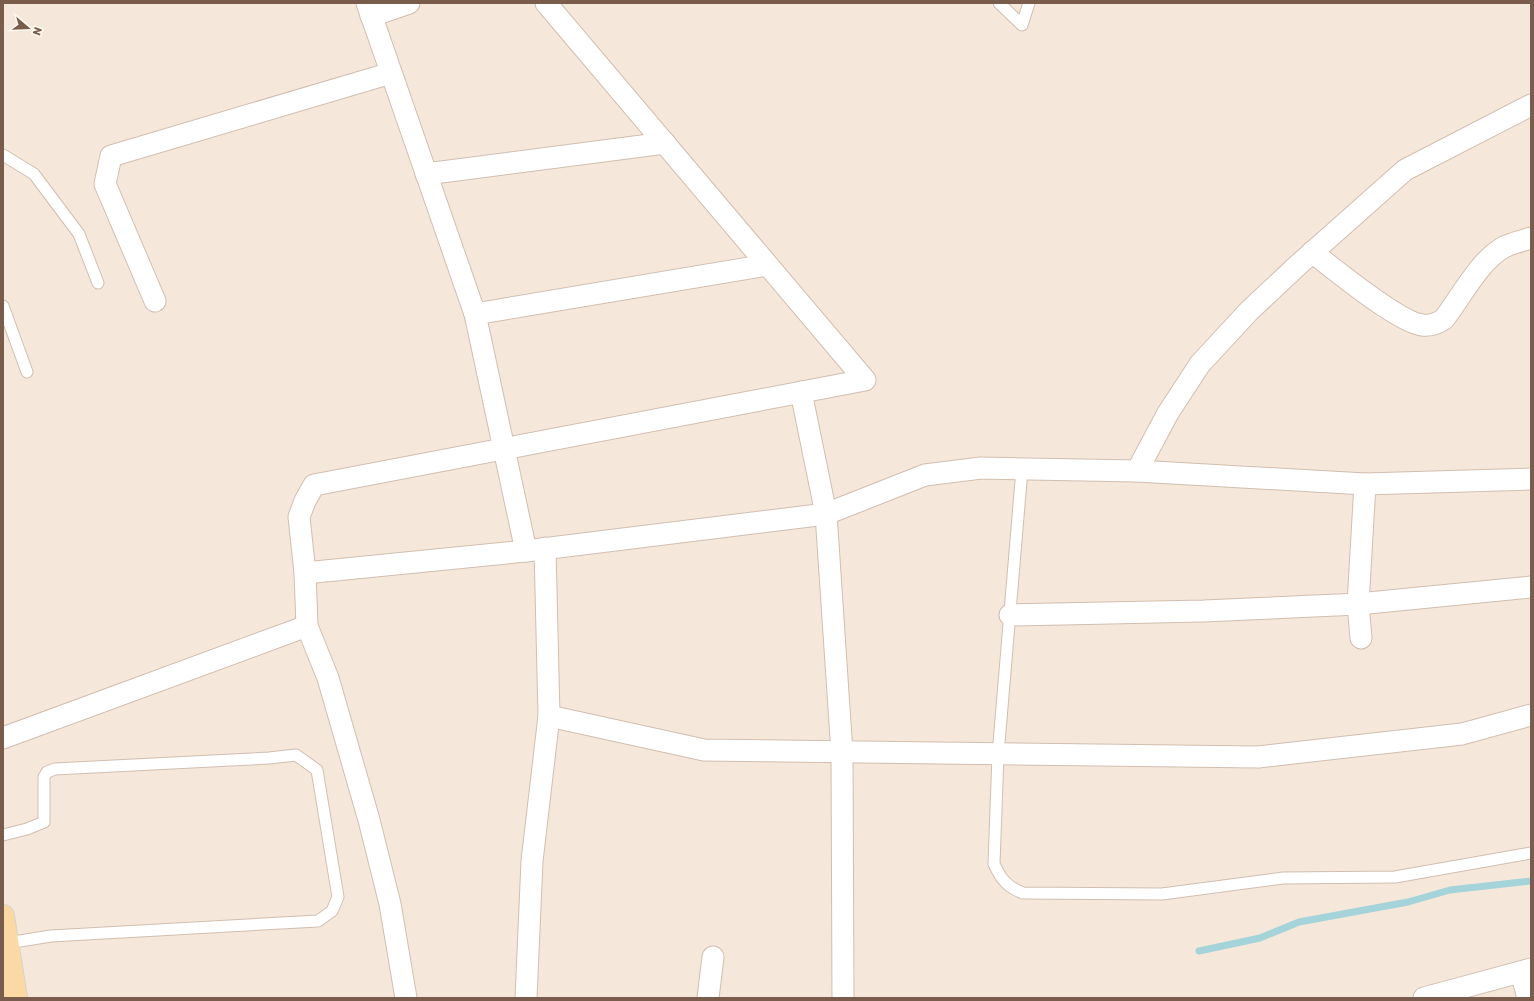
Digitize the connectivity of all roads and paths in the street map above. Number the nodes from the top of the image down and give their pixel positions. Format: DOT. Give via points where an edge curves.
graph roads {
  1 [pos="409,3"];
  2 [pos="546,3"];
  3 [pos="999,3"];
  4 [pos="1029,3"];
  5 [pos="369,10"];
  6 [pos="391,73"];
  7 [pos="1531,105"];
  8 [pos="665,143"];
  9 [pos="3,155"];
  10 [pos="426,174"];
  11 [pos="1531,238"];
  12 [pos="1312,252"];
  13 [pos="767,265"];
  14 [pos="98,283"];
  15 [pos="155,301"];
  16 [pos="3,306"];
  17 [pos="474,314"];
  18 [pos="27,372"];
  19 [pos="801,392"];
  20 [pos="504,448"];
  21 [pos="1022,468"];
  22 [pos="1137,471"];
  23 [pos="1531,479"];
  24 [pos="1365,484"];
  25 [pos="826,514"];
  26 [pos="536,550"];
  27 [pos="305,573"];
  28 [pos="1531,587"];
  29 [pos="1358,604"];
  30 [pos="1010,615"];
  31 [pos="307,626"];
  32 [pos="1361,638"];
  33 [pos="1531,715"];
  34 [pos="548,716"];
  35 [pos="3,738"];
  36 [pos="842,753"];
  37 [pos="998,754"];
  38 [pos="3,834"];
  39 [pos="1531,853"];
  40 [pos="3,916"];
  41 [pos="7,943"];
  42 [pos="713,957"];
  43 [pos="1526,971"];
  44 [pos="16,998"];
  45 [pos="406,998"];
  46 [pos="526,998"];
  47 [pos="708,998"];
  48 [pos="842,998"];
  49 [pos="1424,998"];
  50 [pos="1528,998"];
  1 -- 5 [label="street"];
  2 -- 8 [label="street"];
  3 -- 4 [label="lane" via="1022,25"];
  5 -- 6 [label="street"];
  6 -- 10 [label="street"];
  6 -- 15 [label="street" via="111,156 105,184"];
  7 -- 12 [label="street" via="1406,170"];
  8 -- 10 [label="street"];
  8 -- 13 [label="street"];
  9 -- 14 [label="lane" via="34,174 79,234"];
  10 -- 17 [label="street"];
  11 -- 12 [label="street" via="1504,247 1494,254 1481,267 1444,319 1430,325 1420,325 1396,313"];
  12 -- 22 [label="street" via="1249,311 1200,364 1168,413"];
  13 -- 17 [label="street"];
  13 -- 19 [label="street" via="865,380"];
  16 -- 18 [label="lane"];
  17 -- 20 [label="street"];
  19 -- 20 [label="street"];
  19 -- 25 [label="street"];
  20 -- 26 [label="street"];
  20 -- 27 [label="street" via="314,485 299,517"];
  21 -- 22 [label="street"];
  21 -- 25 [label="street" via="981,468 925,475"];
  21 -- 30 [label="lane"];
  22 -- 24 [label="street"];
  23 -- 24 [label="street"];
  24 -- 29 [label="street"];
  25 -- 26 [label="street"];
  25 -- 36 [label="street"];
  26 -- 27 [label="street"];
  26 -- 34 [label="street"];
  27 -- 31 [label="street"];
  28 -- 29 [label="street"];
  29 -- 30 [label="street" via="1204,611"];
  29 -- 32 [label="street"];
  30 -- 37 [label="lane"];
  31 -- 35 [label="street"];
  31 -- 45 [label="street" via="328,678 369,820 390,904"];
  33 -- 37 [label="street" via="1462,734 1258,757"];
  34 -- 36 [label="street" via="704,750"];
  34 -- 46 [label="street" via="532,861"];
  36 -- 37 [label="street"];
  36 -- 48 [label="street"];
  37 -- 39 [label="lane" via="994,864 1000,878 1011,888 1023,893 1162,894 1283,878 1395,877"];
  38 -- 41 [label="lane" via="44,822 44,777 55,769 296,755 317,770 338,897 332,911 318,921 51,936"];
  40 -- 41 [label="main road"];
  41 -- 44 [label="main road"];
  42 -- 47 [label="street"];
  43 -- 49 [label="street"];
  43 -- 50 [label="street"];
}
